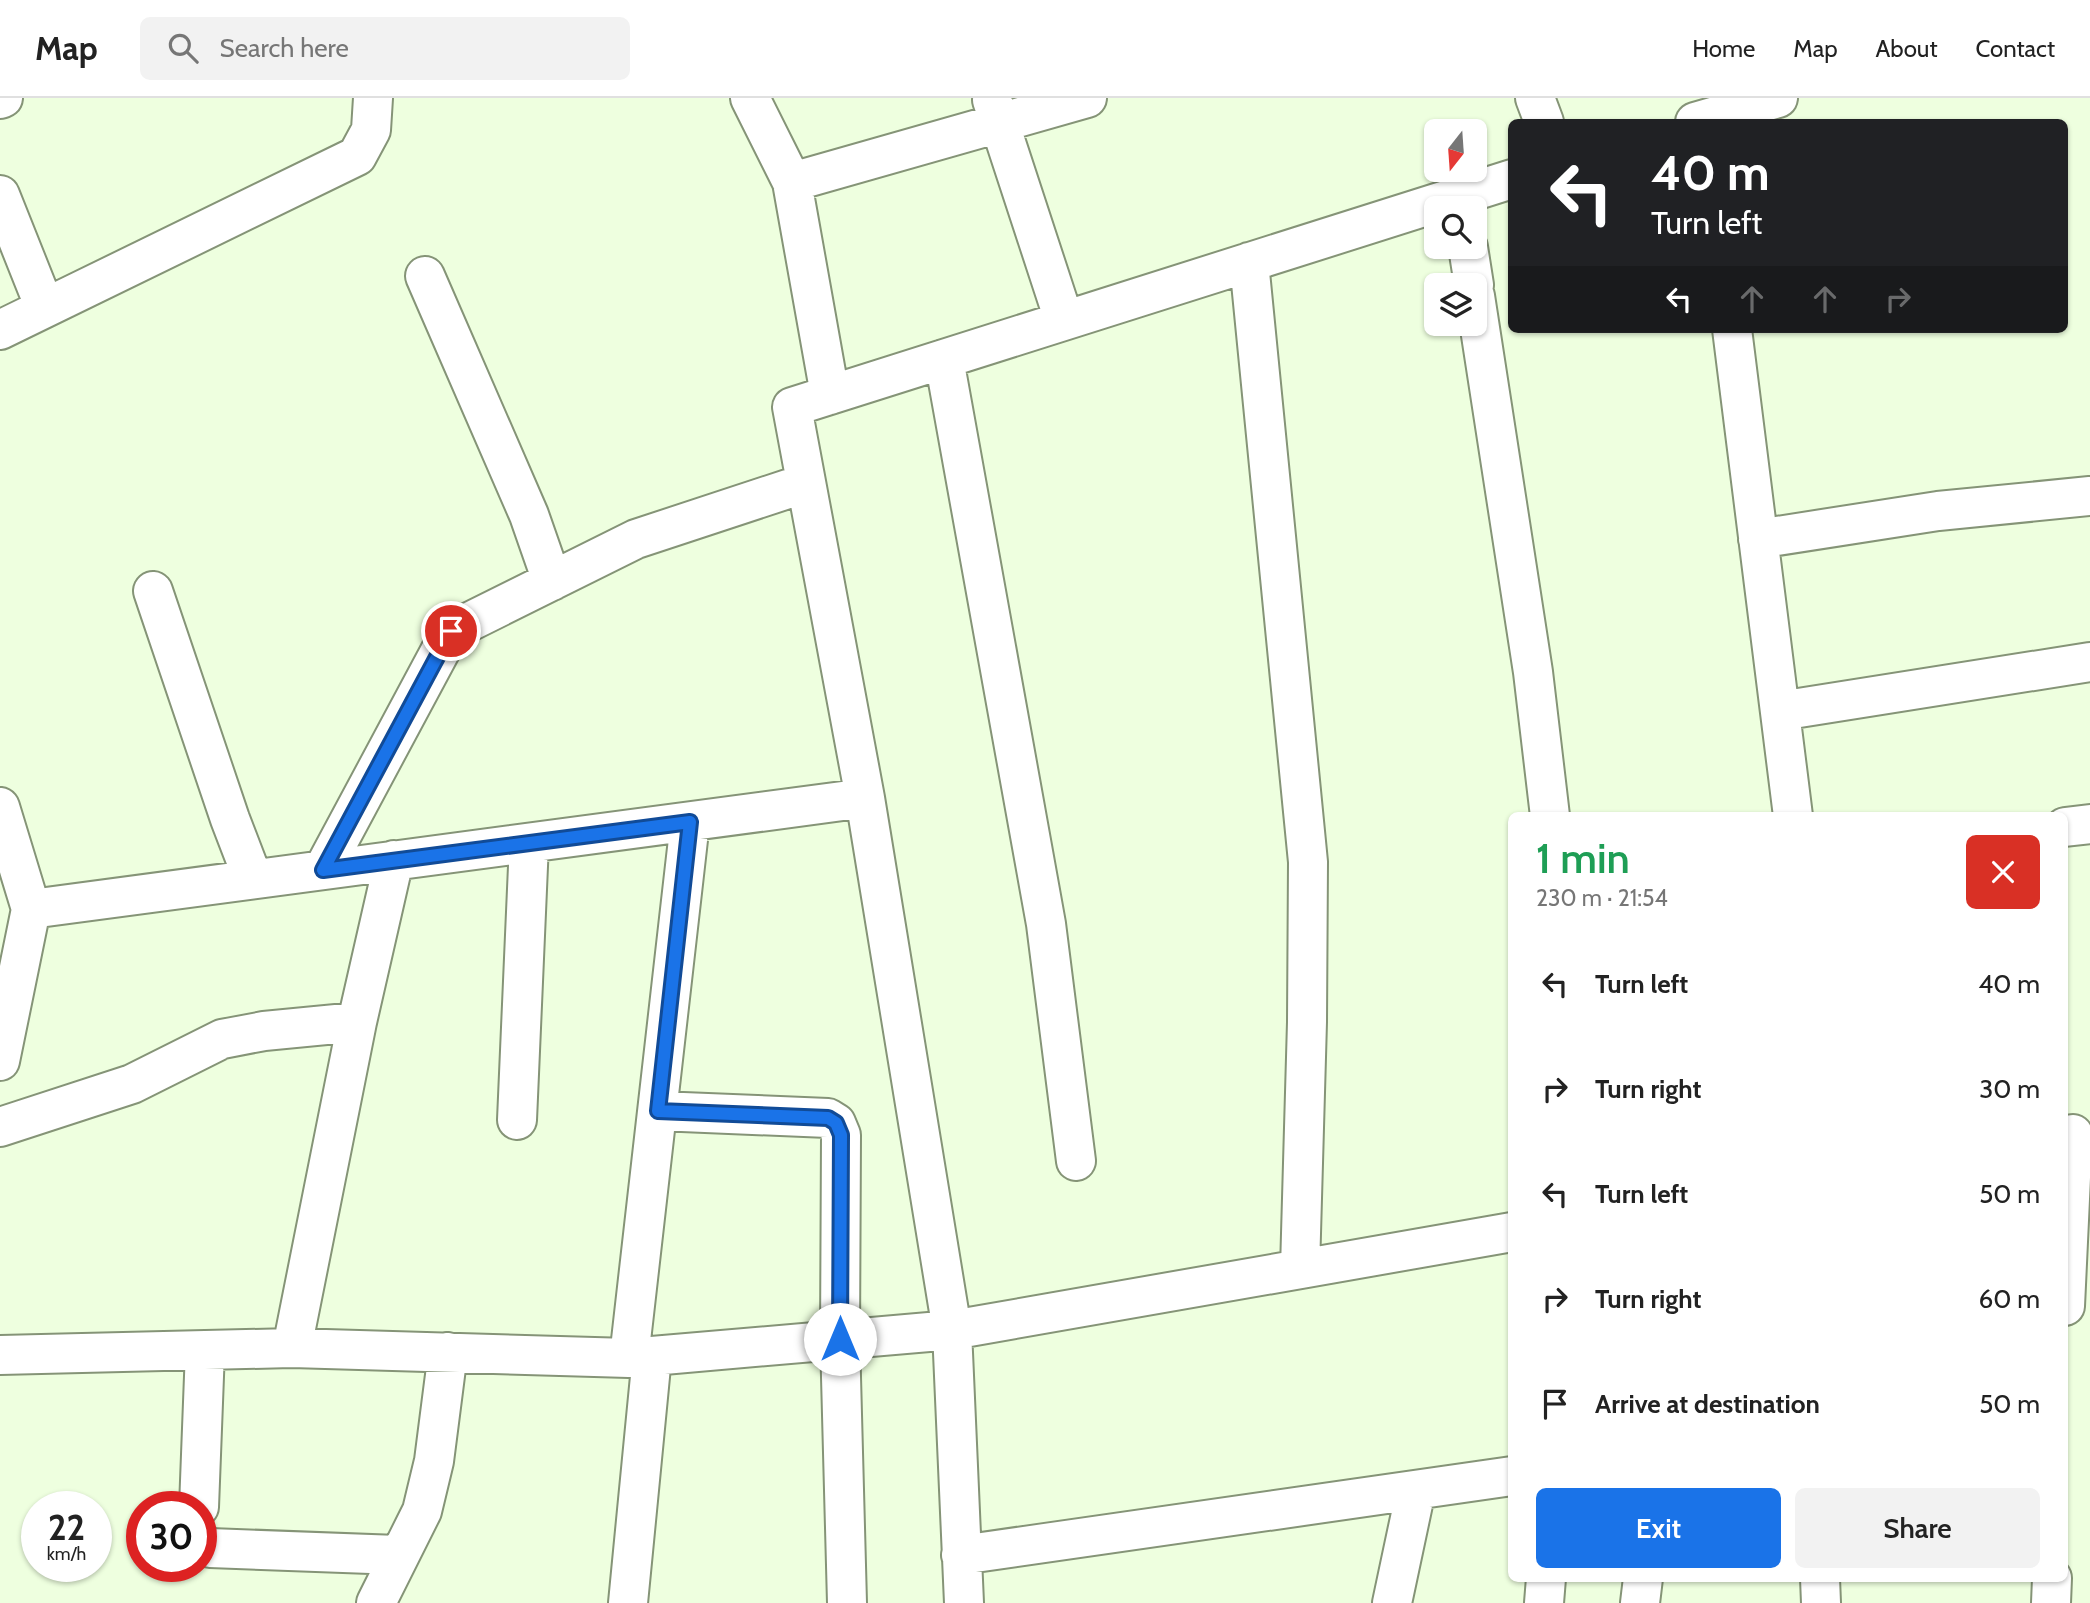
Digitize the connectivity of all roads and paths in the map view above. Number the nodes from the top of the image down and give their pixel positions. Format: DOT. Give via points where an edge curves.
graph roads {
  1 [pos="373,98"];
  2 [pos="750,98"];
  3 [pos="1087,98"];
  4 [pos="1535,98"];
  5 [pos="1778,98"];
  6 [pos="995,111"];
  7 [pos="1543,119"];
  8 [pos="1712,119"];
  9 [pos="1508,180"];
  10 [pos="792,182"];
  11 [pos="0,195"];
  12 [pos="1474,196"];
  13 [pos="1424,212"];
  14 [pos="1249,262"];
  15 [pos="425,276"];
  16 [pos="46,308"];
  17 [pos="1064,320"];
  18 [pos="0,330"];
  19 [pos="1732,333"];
  20 [pos="1481,336"];
  21 [pos="943,359"];
  22 [pos="830,395"];
  23 [pos="807,483"];
  24 [pos="2090,496"];
  25 [pos="1758,539"];
  26 [pos="552,581"];
  27 [pos="153,591"];
  28 [pos="2090,662"];
  29 [pos="1780,711"];
  30 [pos="865,798"];
  31 [pos="0,807"];
  32 [pos="1550,812"];
  33 [pos="1793,812"];
  34 [pos="690,822"];
  35 [pos="2090,824"];
  36 [pos="2068,827"];
  37 [pos="529,842"];
  38 [pos="394,860"];
  39 [pos="323,870"];
  40 [pos="253,879"];
  41 [pos="19,896"];
  42 [pos="357,1022"];
  43 [pos="2,1046"];
  44 [pos="658,1111"];
  45 [pos="517,1120"];
  46 [pos="0,1127"];
  47 [pos="2076,1132"];
  48 [pos="1076,1161"];
  49 [pos="1508,1233"];
  50 [pos="2068,1259"];
  51 [pos="1300,1269"];
  52 [pos="952,1330"];
  53 [pos="840,1339"];
  54 [pos="292,1348"];
  55 [pos="205,1350"];
  56 [pos="448,1352"];
  57 [pos="0,1354"];
  58 [pos="640,1357"];
  59 [pos="1508,1477"];
  60 [pos="1416,1490"];
  61 [pos="200,1491"];
  62 [pos="217,1548"];
  63 [pos="398,1555"];
  64 [pos="961,1555"];
  65 [pos="1546,1582"];
  66 [pos="1643,1582"];
  67 [pos="1820,1582"];
  68 [pos="2052,1582"];
  69 [pos="376,1603"];
  70 [pos="628,1603"];
  71 [pos="848,1603"];
  72 [pos="964,1603"];
  73 [pos="1392,1603"];
  74 [pos="1544,1603"];
  75 [pos="1640,1603"];
  76 [pos="1821,1603"];
  77 [pos="2051,1603"];
  1 -- 16 [label="street" via="370,130 357,156"];
  2 -- 10 [label="street"];
  3 -- 6 [label="street"];
  4 -- 7 [label="street"];
  5 -- 8 [label="street"];
  6 -- 10 [label="street"];
  6 -- 17 [label="street"];
  9 -- 12 [label="street"];
  10 -- 22 [label="street"];
  11 -- 16 [label="street"];
  13 -- 14 [label="street"];
  14 -- 17 [label="street"];
  14 -- 51 [label="street" via="1308,862"];
  15 -- 26 [label="street" via="529,515"];
  16 -- 18 [label="street"];
  17 -- 21 [label="street"];
  19 -- 25 [label="street"];
  20 -- 32 [label="street"];
  21 -- 22 [label="street"];
  21 -- 48 [label="street" via="1046,924"];
  22 -- 23 [label="street" via="792,407"];
  23 -- 26 [label="street" via="636,539"];
  23 -- 30 [label="street"];
  24 -- 25 [label="street" via="1938,511"];
  25 -- 29 [label="street"];
  26 -- 39 [label="street" via="451,631"];
  27 -- 40 [label="street"];
  28 -- 29 [label="street"];
  29 -- 33 [label="street"];
  30 -- 34 [label="street"];
  30 -- 52 [label="street"];
  31 -- 41 [label="street"];
  34 -- 37 [label="street"];
  34 -- 44 [label="street"];
  35 -- 36 [label="street"];
  37 -- 38 [label="street"];
  37 -- 45 [label="street"];
  38 -- 39 [label="street"];
  38 -- 42 [label="street"];
  39 -- 40 [label="street"];
  40 -- 41 [label="street"];
  41 -- 43 [label="street"];
  42 -- 46 [label="street" via="222,1039 132,1084"];
  42 -- 54 [label="street"];
  44 -- 53 [label="street" via="828,1118 836,1123 841,1135"];
  44 -- 58 [label="street"];
  47 -- 50 [label="street"];
  49 -- 51 [label="street"];
  51 -- 52 [label="street"];
  52 -- 53 [label="street"];
  52 -- 64 [label="street"];
  53 -- 58 [label="street"];
  53 -- 71 [label="street"];
  54 -- 55 [label="street"];
  54 -- 56 [label="street"];
  55 -- 57 [label="street"];
  55 -- 61 [label="street"];
  56 -- 58 [label="street"];
  56 -- 63 [label="street" via="422,1511"];
  58 -- 70 [label="street"];
  59 -- 60 [label="street"];
  60 -- 64 [label="street"];
  60 -- 73 [label="street"];
  62 -- 63 [label="street"];
  63 -- 69 [label="street"];
  64 -- 72 [label="street"];
  65 -- 74 [label="street"];
  66 -- 75 [label="street"];
  67 -- 76 [label="street"];
  68 -- 77 [label="street"];
}
